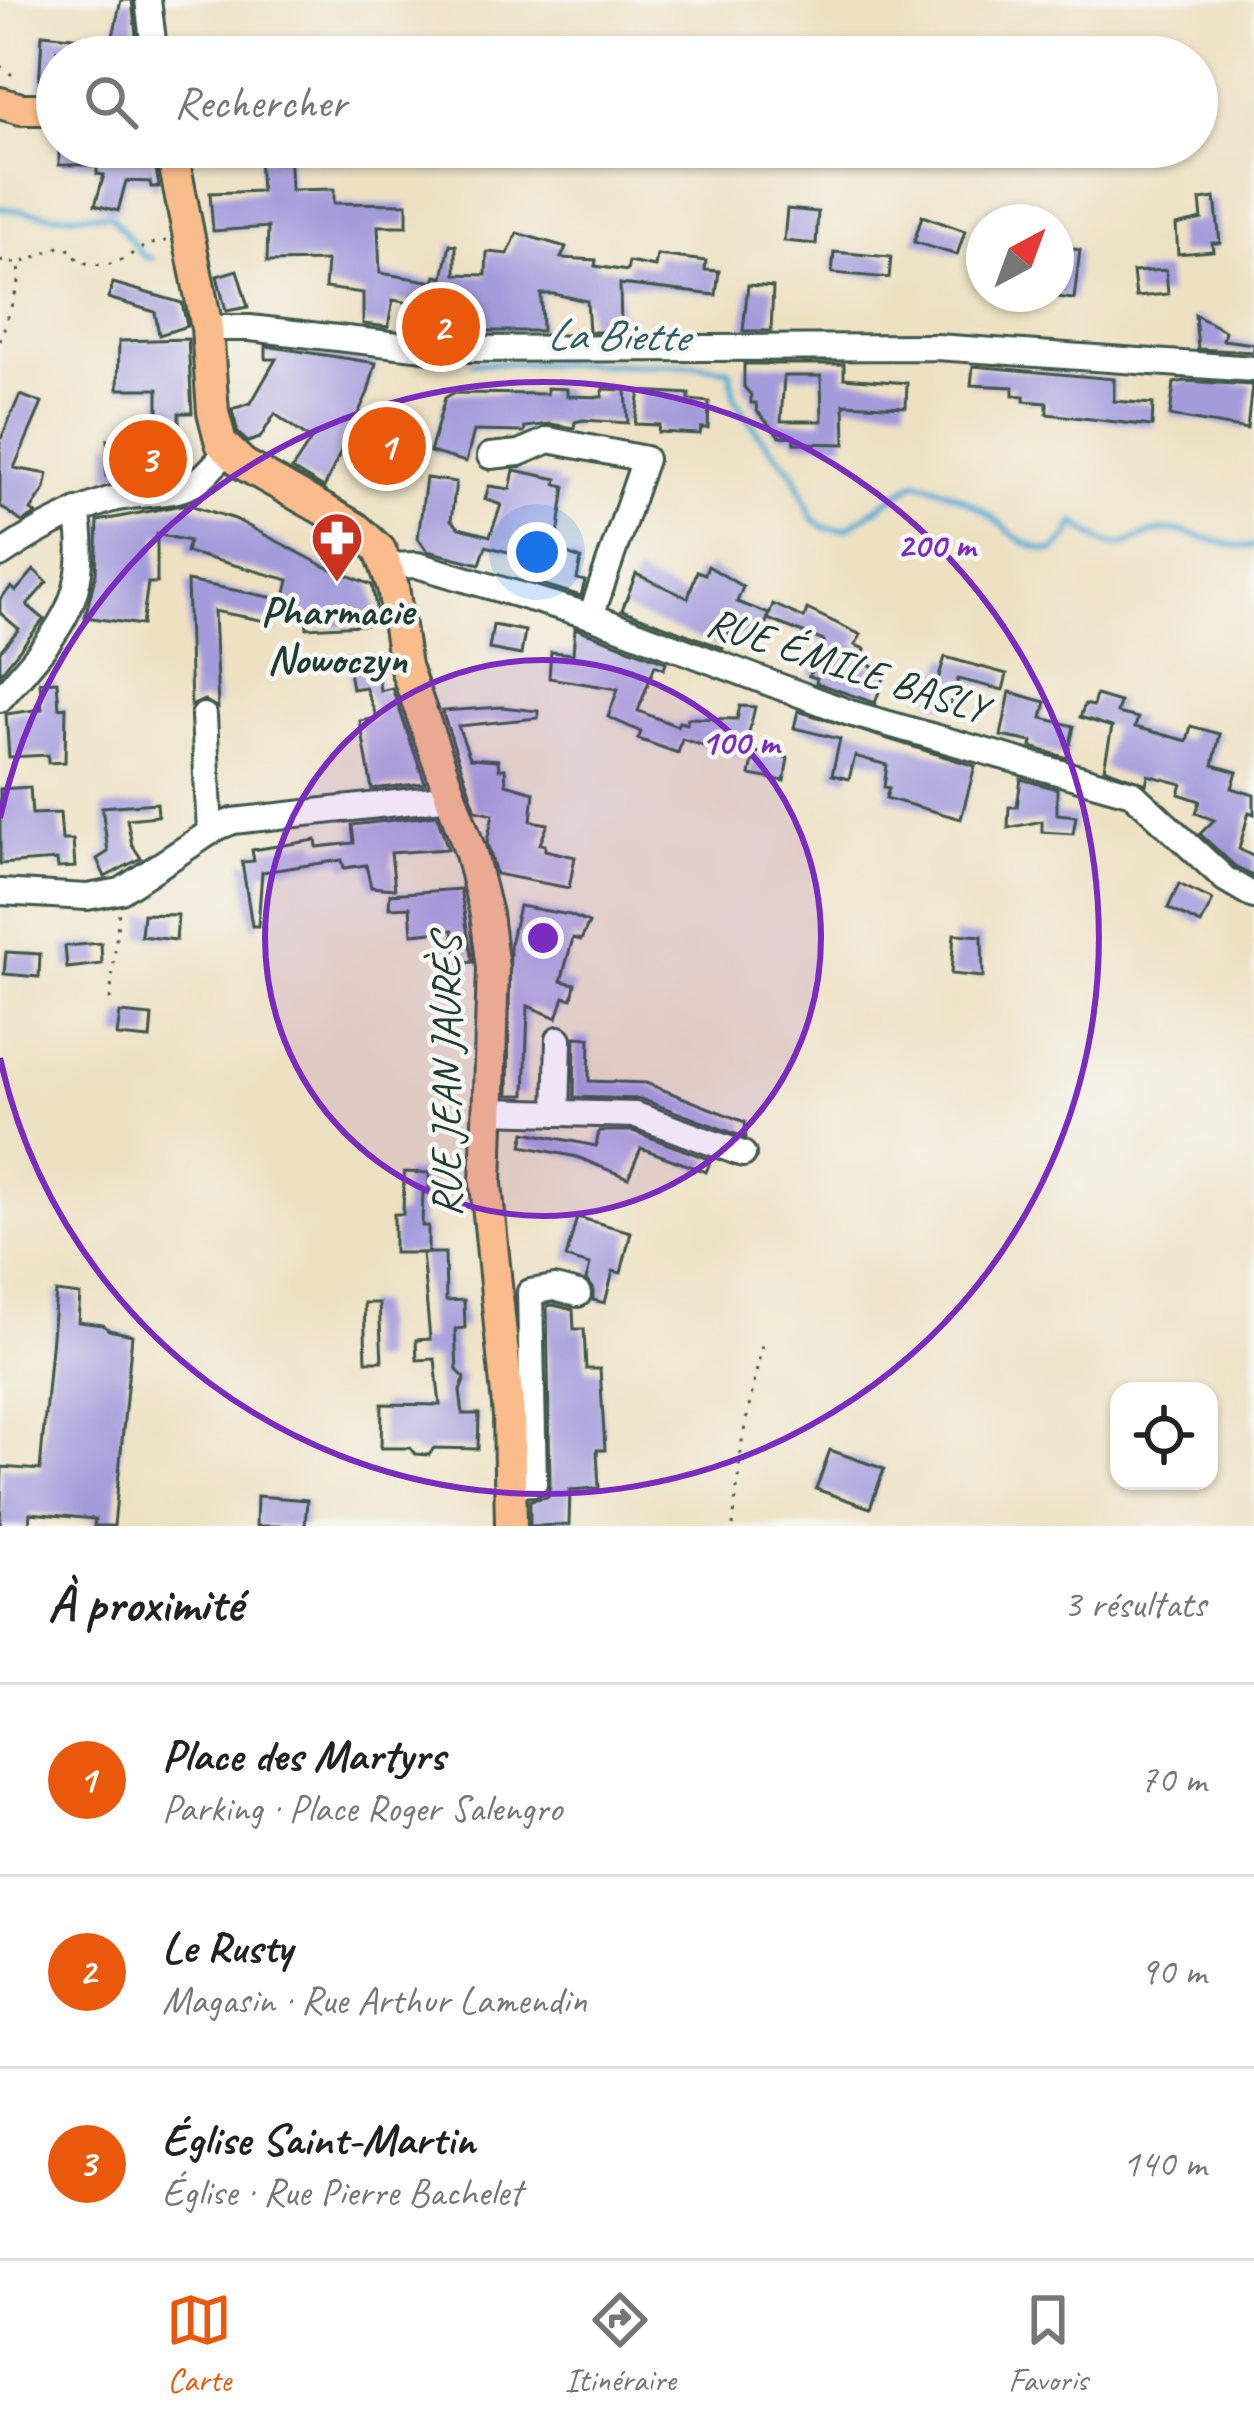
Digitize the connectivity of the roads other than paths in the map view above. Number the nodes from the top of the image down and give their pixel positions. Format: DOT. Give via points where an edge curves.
graph roads {
  1 [pos="148,0"];
  2 [pos="152,36"];
  3 [pos="0,103"];
  4 [pos="36,109"];
  5 [pos="175,168"];
  6 [pos="207,328"];
  7 [pos="1254,369"];
  8 [pos="227,452"];
  9 [pos="490,456"];
  10 [pos="77,511"];
  11 [pos="0,555"];
  12 [pos="387,566"];
  13 [pos="591,616"];
  14 [pos="0,698"];
  15 [pos="204,716"];
  16 [pos="451,797"];
  17 [pos="210,832"];
  18 [pos="0,892"];
  19 [pos="1254,896"];
  20 [pos="559,1039"];
  21 [pos="489,1111"];
  22 [pos="557,1112"];
  23 [pos="743,1154"];
  24 [pos="578,1294"];
  25 [pos="510,1484"];
  26 [pos="511,1526"];
  1 -- 2 [label="street"];
  3 -- 4 [label="main road"];
  5 -- 6 [label="main road"];
  6 -- 7 [label="street" via="434,350 936,347"];
  6 -- 8 [label="main road" via="213,412"];
  8 -- 10 [label="street" via="185,488"];
  8 -- 12 [label="main road" via="369,537"];
  9 -- 13 [label="street" via="549,440 645,459"];
  10 -- 11 [label="street"];
  10 -- 14 [label="street" via="70,612"];
  12 -- 13 [label="street, RUE ÉMILE BASLY" via="417,565"];
  12 -- 16 [label="main road, RUE JEAN JAURÈS" via="405,666"];
  13 -- 19 [label="street, RUE ÉMILE BASLY" via="850,713 1132,793"];
  15 -- 17 [label="street"];
  16 -- 17 [label="street" via="233,821"];
  16 -- 21 [label="main road, RUE JEAN JAURÈS" via="486,914 493,968"];
  17 -- 18 [label="street" via="122,891"];
  20 -- 22 [label="street"];
  21 -- 22 [label="street"];
  21 -- 25 [label="main road, RUE JEAN JAURÈS" via="489,1241"];
  22 -- 23 [label="street" via="636,1115"];
  24 -- 25 [label="street" via="530,1292 534,1484"];
  25 -- 26 [label="main road, RUE JEAN JAURÈS"];
}
